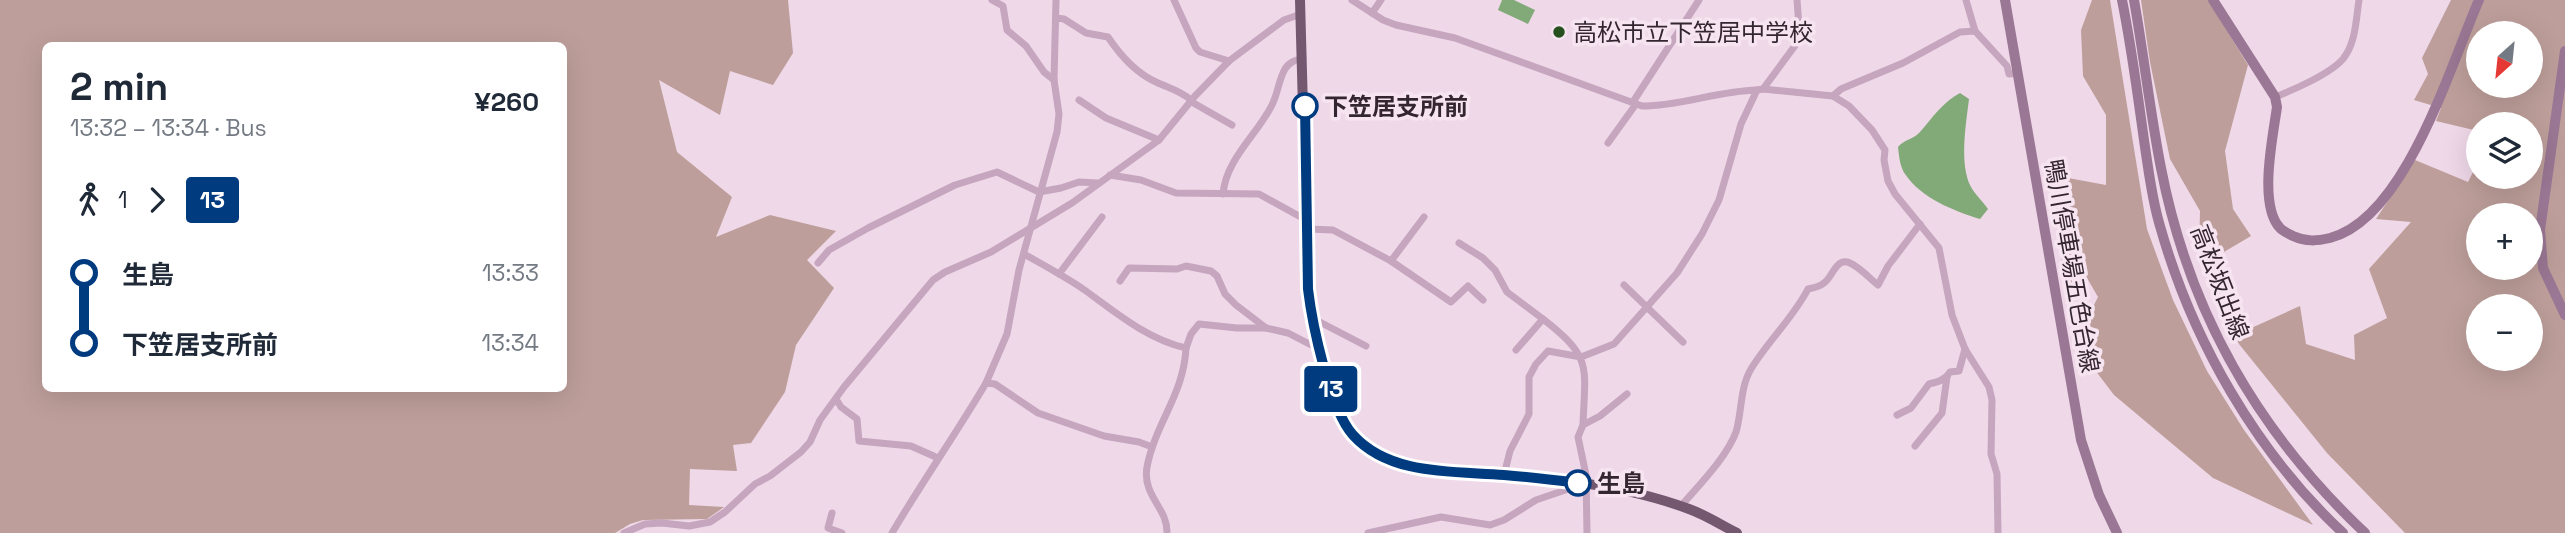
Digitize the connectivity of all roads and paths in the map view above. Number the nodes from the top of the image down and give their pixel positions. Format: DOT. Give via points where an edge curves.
graph roads {
  1 [pos="992,0"];
  2 [pos="1056,0"];
  3 [pos="1174,0"];
  4 [pos="1300,0"];
  5 [pos="1352,0"];
  6 [pos="1381,0"];
  7 [pos="1699,0"];
  8 [pos="1797,0"];
  9 [pos="2005,0"];
  10 [pos="2122,0"];
  11 [pos="2134,0"];
  12 [pos="2213,0"];
  13 [pos="2359,0"];
  14 [pos="2479,0"];
  15 [pos="1969,1"];
  16 [pos="1004,3"];
  17 [pos="1372,13"];
  18 [pos="1301,14"];
  19 [pos="1056,18"];
  20 [pos="1975,31"];
  21 [pos="2565,51"];
  22 [pos="1303,58"];
  23 [pos="1229,61"];
  24 [pos="2018,73"];
  25 [pos="1054,80"];
  26 [pos="1760,89"];
  27 [pos="1833,96"];
  28 [pos="2275,97"];
  29 [pos="1079,100"];
  30 [pos="1191,100"];
  31 [pos="1635,103"];
  32 [pos="1232,125"];
  33 [pos="1159,140"];
  34 [pos="1608,143"];
  35 [pos="1110,175"];
  36 [pos="1099,183"];
  37 [pos="1039,191"];
  38 [pos="1223,194"];
  39 [pos="1101,217"];
  40 [pos="1424,217"];
  41 [pos="1920,224"];
  42 [pos="1308,225"];
  43 [pos="1030,229"];
  44 [pos="1459,243"];
  45 [pos="1024,254"];
  46 [pos="1391,261"];
  47 [pos="818,263"];
  48 [pos="1059,274"];
  49 [pos="1121,281"];
  50 [pos="1624,285"];
  51 [pos="1483,300"];
  52 [pos="1647,309"];
  53 [pos="2565,316"];
  54 [pos="1311,318"];
  55 [pos="1543,320"];
  56 [pos="1266,327"];
  57 [pos="1683,342"];
  58 [pos="1366,346"];
  59 [pos="1186,348"];
  60 [pos="1320,349"];
  61 [pos="1965,349"];
  62 [pos="1516,350"];
  63 [pos="1581,357"];
  64 [pos="1947,377"];
  65 [pos="986,383"];
  66 [pos="1627,394"];
  67 [pos="835,399"];
  68 [pos="1897,415"];
  69 [pos="1583,425"];
  70 [pos="1915,446"];
  71 [pos="1152,447"];
  72 [pos="938,458"];
  73 [pos="1504,475"];
  74 [pos="1586,483"];
  75 [pos="1681,506"];
  76 [pos="832,513"];
  77 [pos="827,530"];
  78 [pos="624,533"];
  79 [pos="842,533"];
  80 [pos="892,533"];
  81 [pos="1167,533"];
  82 [pos="1368,533"];
  83 [pos="1587,533"];
  84 [pos="1737,533"];
  85 [pos="1998,533"];
  86 [pos="2117,533"];
  87 [pos="2343,533"];
  88 [pos="2365,533"];
  1 -- 16 [label="street"];
  2 -- 19 [label="street"];
  3 -- 23 [label="street" via="1196,48"];
  4 -- 18 [label="main road"];
  5 -- 17 [label="street"];
  6 -- 17 [label="street"];
  7 -- 31 [label="street"];
  8 -- 26 [label="street" via="1800,39"];
  9 -- 24 [label="main road, 鴨川停車場五色台線"];
  10 -- 87 [label="main road, 高松坂出線" via="2159,225 2192,315 2241,408 2304,493"];
  11 -- 88 [label="main road, 高松坂出線" via="2161,170 2186,264 2205,311 2223,351 2281,440 2315,483"];
  12 -- 28 [label="main road"];
  13 -- 28 [label="street" via="2344,58"];
  14 -- 28 [label="main road" via="2409,161 2381,202 2349,231 2311,241 2288,233 2274,218 2269,196"];
  15 -- 20 [label="street"];
  16 -- 25 [label="street" via="1007,30"];
  17 -- 31 [label="street" via="1395,25 1455,38"];
  18 -- 22 [label="main road"];
  18 -- 23 [label="street" via="1284,20"];
  19 -- 25 [label="street"];
  19 -- 30 [label="street" via="1086,33 1108,37 1129,63"];
  20 -- 24 [label="street" via="2007,66 2008,74"];
  20 -- 27 [label="street" via="1960,32"];
  21 -- 53 [label="main road" via="2540,230 2543,268"];
  22 -- 38 [label="street" via="1286,67 1272,106 1224,181"];
  22 -- 42 [label="main road"];
  23 -- 30 [label="street"];
  24 -- 86 [label="main road, 鴨川停車場五色台線" via="2079,429"];
  25 -- 37 [label="street" via="1057,132"];
  26 -- 27 [label="street"];
  26 -- 31 [label="street" via="1658,106"];
  26 -- 52 [label="street" via="1741,124 1719,200 1684,263"];
  27 -- 41 [label="street" via="1872,130 1885,150 1892,188"];
  29 -- 33 [label="street" via="1106,118"];
  30 -- 32 [label="street"];
  30 -- 33 [label="street"];
  31 -- 34 [label="street"];
  33 -- 35 [label="street"];
  35 -- 36 [label="street"];
  35 -- 38 [label="street" via="1176,193"];
  36 -- 37 [label="street" via="1079,182"];
  36 -- 43 [label="street"];
  37 -- 43 [label="street"];
  37 -- 47 [label="street" via="997,172 955,185 829,250"];
  38 -- 42 [label="street" via="1259,194"];
  39 -- 48 [label="street"];
  40 -- 46 [label="street"];
  41 -- 61 [label="street" via="1939,248 1952,315"];
  41 -- 75 [label="street" via="1878,285 1848,262 1836,267 1825,283 1808,289 1800,307 1774,334 1750,370 1735,435"];
  42 -- 46 [label="street" via="1333,230"];
  42 -- 54 [label="main road"];
  43 -- 45 [label="street"];
  43 -- 67 [label="street" via="933,280"];
  44 -- 55 [label="street" via="1483,258 1507,292"];
  45 -- 48 [label="street"];
  45 -- 65 [label="street" via="1007,334"];
  46 -- 51 [label="street" via="1451,302 1468,286"];
  48 -- 59 [label="street" via="1129,322"];
  49 -- 56 [label="street" via="1129,268 1186,266 1211,271 1236,305"];
  50 -- 52 [label="street"];
  52 -- 57 [label="street"];
  52 -- 63 [label="street" via="1614,344"];
  54 -- 58 [label="street"];
  54 -- 60 [label="main road"];
  55 -- 62 [label="street"];
  55 -- 63 [label="street" via="1569,339"];
  56 -- 59 [label="street" via="1199,324"];
  56 -- 60 [label="street"];
  59 -- 71 [label="street" via="1180,388"];
  60 -- 73 [label="main road" via="1342,418 1364,446 1426,469"];
  61 -- 64 [label="street" via="1959,371"];
  61 -- 85 [label="street" via="1984,376 1992,400"];
  63 -- 69 [label="street"];
  63 -- 73 [label="street" via="1548,351 1532,369 1530,414 1510,451"];
  64 -- 68 [label="street" via="1929,384 1911,408"];
  64 -- 70 [label="street" via="1942,413"];
  65 -- 71 [label="street" via="995,384 1038,413"];
  65 -- 72 [label="street"];
  66 -- 69 [label="street"];
  67 -- 72 [label="street" via="857,419 859,441 911,446"];
  67 -- 78 [label="street" via="801,452 710,522 645,524"];
  69 -- 74 [label="street" via="1578,437"];
  71 -- 81 [label="street" via="1147,488"];
  72 -- 80 [label="street"];
  73 -- 74 [label="main road"];
  74 -- 75 [label="main road"];
  74 -- 82 [label="street" via="1536,500 1490,525 1441,517"];
  74 -- 83 [label="street"];
  75 -- 84 [label="main road"];
  76 -- 77 [label="street"];
  77 -- 79 [label="street"];
}
